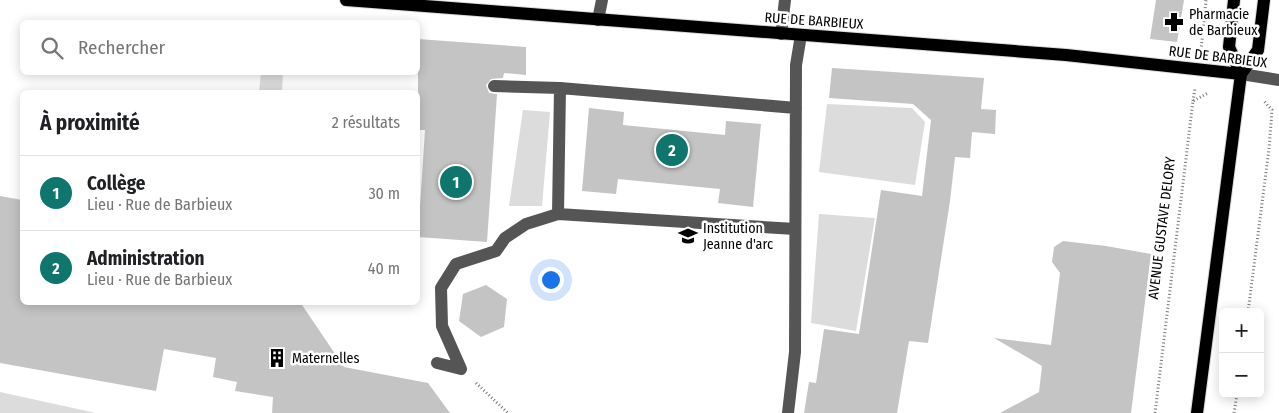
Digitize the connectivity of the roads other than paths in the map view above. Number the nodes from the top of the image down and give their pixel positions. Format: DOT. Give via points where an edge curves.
graph roads {
  1 [pos="346,0"];
  2 [pos="602,0"];
  3 [pos="785,0"];
  4 [pos="1234,0"];
  5 [pos="1264,0"];
  6 [pos="598,20"];
  7 [pos="781,34"];
  8 [pos="801,35"];
  9 [pos="1241,74"];
  10 [pos="1279,80"];
  11 [pos="494,86"];
  12 [pos="560,88"];
  13 [pos="796,108"];
  14 [pos="558,214"];
  15 [pos="795,229"];
  16 [pos="437,364"];
  17 [pos="788,413"];
  18 [pos="1197,413"];
  1 -- 6 [label="main road, RUE DE BARBIEUX"];
  2 -- 6 [label="street"];
  3 -- 7 [label="street"];
  4 -- 9 [label="main road" via="1228,47"];
  5 -- 9 [label="main road" via="1258,50"];
  6 -- 7 [label="main road, RUE DE BARBIEUX"];
  7 -- 8 [label="main road, RUE DE BARBIEUX"];
  8 -- 9 [label="main road, RUE DE BARBIEUX" via="1066,55"];
  8 -- 13 [label="street" via="796,66"];
  9 -- 10 [label="street, RUE DE BARBIEUX"];
  9 -- 18 [label="main road"];
  11 -- 12 [label="street"];
  12 -- 13 [label="street"];
  12 -- 14 [label="street"];
  13 -- 15 [label="street"];
  14 -- 15 [label="street"];
  14 -- 16 [label="street" via="526,224 505,238 496,251 456,264 441,288 442,326 461,369"];
  15 -- 17 [label="street" via="795,352"];
}
